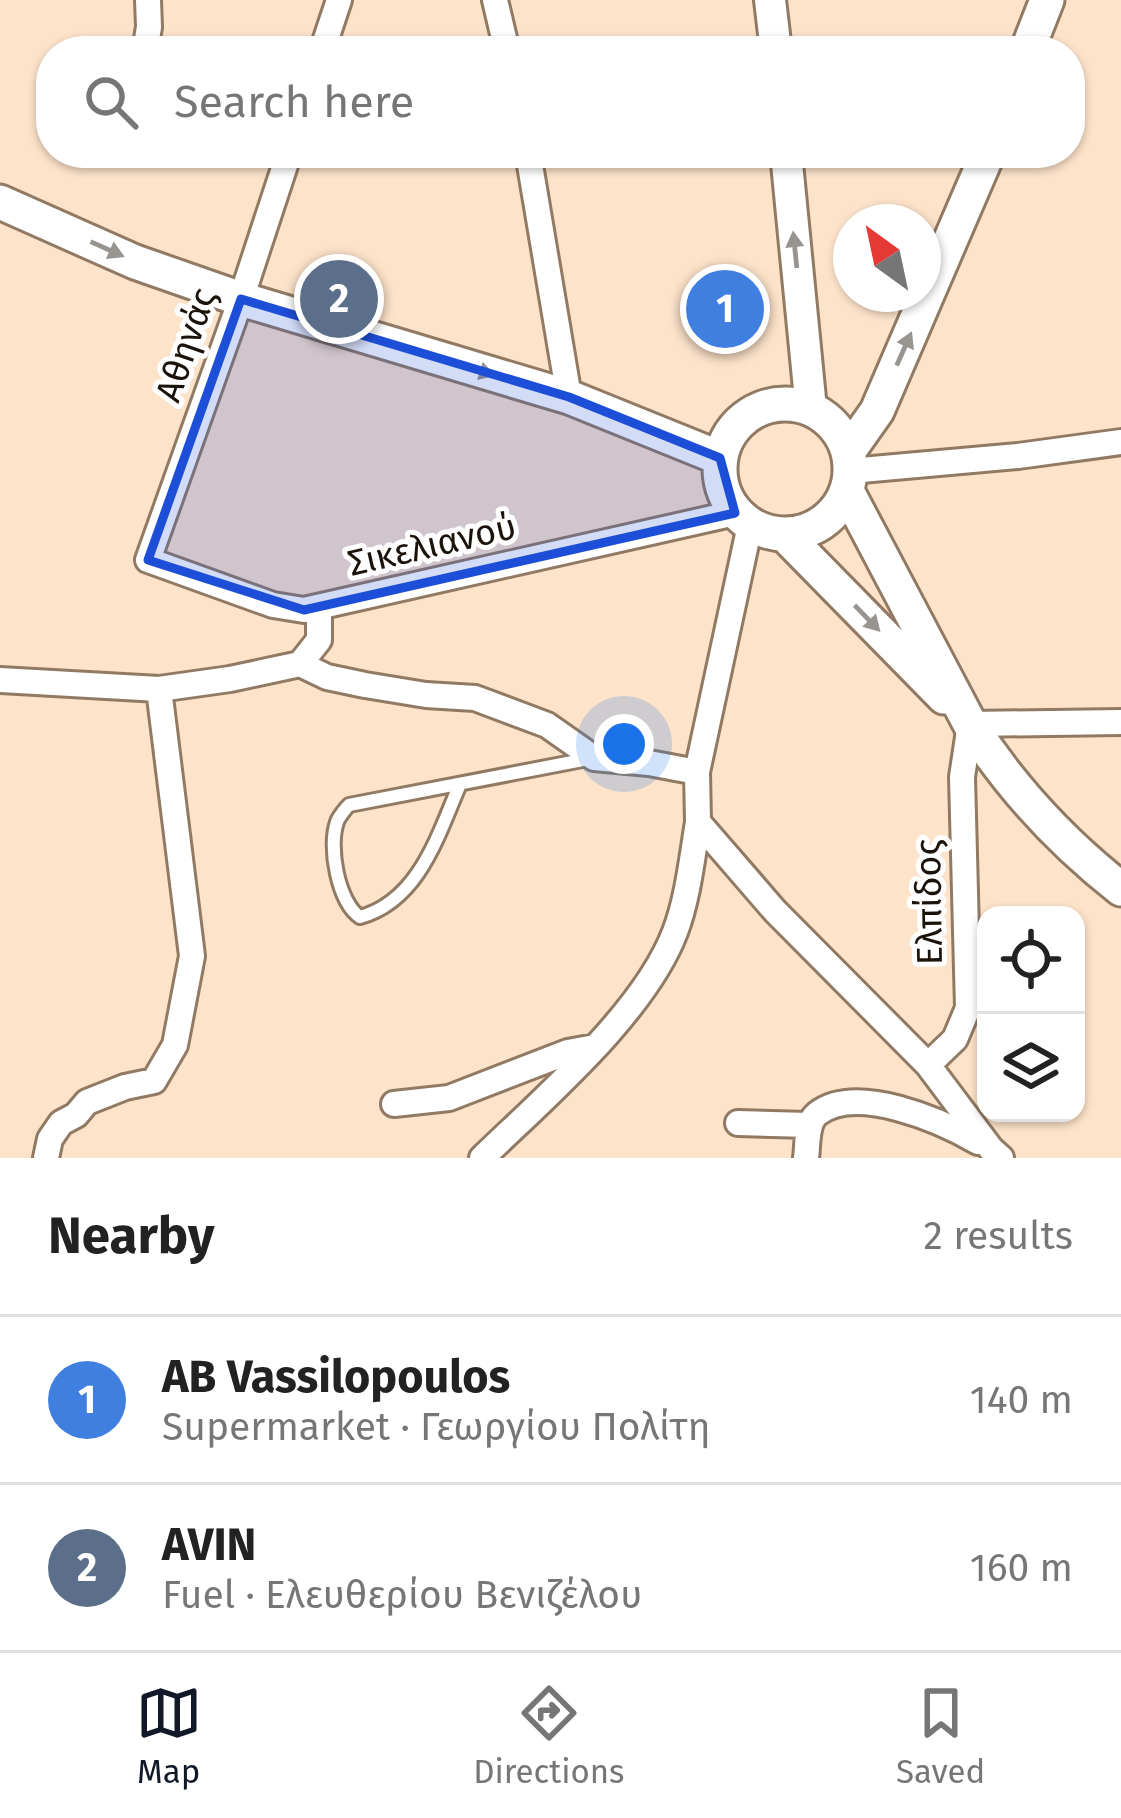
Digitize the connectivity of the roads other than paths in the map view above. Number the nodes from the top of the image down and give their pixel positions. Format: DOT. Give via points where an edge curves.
graph roads {
  1 [pos="148,0"];
  2 [pos="339,0"];
  3 [pos="494,0"];
  4 [pos="770,0"];
  5 [pos="1047,0"];
  6 [pos="147,36"];
  7 [pos="327,36"];
  8 [pos="503,36"];
  9 [pos="774,36"];
  10 [pos="1033,36"];
  11 [pos="284,168"];
  12 [pos="530,168"];
  13 [pos="787,168"];
  14 [pos="982,168"];
  15 [pos="0,202"];
  16 [pos="241,299"];
  17 [pos="568,397"];
  18 [pos="811,409"];
  19 [pos="1121,442"];
  20 [pos="720,458"];
  21 [pos="848,471"];
  22 [pos="743,519"];
  23 [pos="785,535"];
  24 [pos="148,560"];
  25 [pos="319,608"];
  26 [pos="299,664"];
  27 [pos="0,680"];
  28 [pos="159,689"];
  29 [pos="1121,722"];
  30 [pos="970,724"];
  31 [pos="594,758"];
  32 [pos="698,772"];
  33 [pos="460,784"];
  34 [pos="698,822"];
  35 [pos="1121,889"];
  36 [pos="595,1047"];
  37 [pos="928,1065"];
  38 [pos="394,1104"];
  39 [pos="738,1123"];
  40 [pos="809,1125"];
  41 [pos="996,1154"];
  42 [pos="486,1157"];
  43 [pos="46,1158"];
  44 [pos="806,1158"];
  1 -- 6 [label="street"];
  2 -- 7 [label="street"];
  3 -- 8 [label="street"];
  4 -- 9 [label="street"];
  5 -- 10 [label="main road"];
  11 -- 16 [label="street, Αθηνάς"];
  12 -- 17 [label="street"];
  18 -- 13 [label="street, one-way"];
  21 -- 14 [label="main road, one-way"];
  15 -- 16 [label="main road, one-way"];
  16 -- 17 [label="main road, one-way"];
  16 -- 24 [label="street, Αθηνάς"];
  17 -- 20 [label="main road"];
  18 -- 20 [label="main road" via="791,404 753,412 726,439"];
  18 -- 21 [label="main road" via="840,434"];
  19 -- 21 [label="street"];
  20 -- 22 [label="main road" via="724,496"];
  21 -- 23 [label="main road" via="838,508 807,531"];
  21 -- 30 [label="main road"];
  22 -- 23 [label="main road"];
  22 -- 25 [label="street, Σικελιανού"];
  22 -- 32 [label="street"];
  23 -- 30 [label="main road, one-way"];
  24 -- 25 [label="street, Σικελιανού" via="273,605"];
  25 -- 26 [label="street" via="319,640"];
  26 -- 28 [label="street"];
  26 -- 31 [label="street" via="365,686 475,698 547,724"];
  27 -- 28 [label="street"];
  28 -- 43 [label="street" via="192,956 175,1046 154,1081 100,1095 61,1124"];
  29 -- 30 [label="street"];
  30 -- 35 [label="main road" via="1028,802"];
  30 -- 37 [label="street, Ελπίδος" via="962,777 968,1008 955,1039"];
  31 -- 32 [label="street"];
  31 -- 33 [label="lane"];
  32 -- 34 [label="street"];
  33 -- 33 [label="lane" via="349,805 334,844 347,908 360,916 379,911 406,890"];
  34 -- 36 [label="street" via="676,931"];
  34 -- 37 [label="street"];
  36 -- 38 [label="street" via="449,1098"];
  36 -- 42 [label="street"];
  37 -- 41 [label="street"];
  39 -- 40 [label="street"];
  40 -- 41 [label="street" via="835,1106 885,1106 951,1126"];
  40 -- 44 [label="street"];
}
